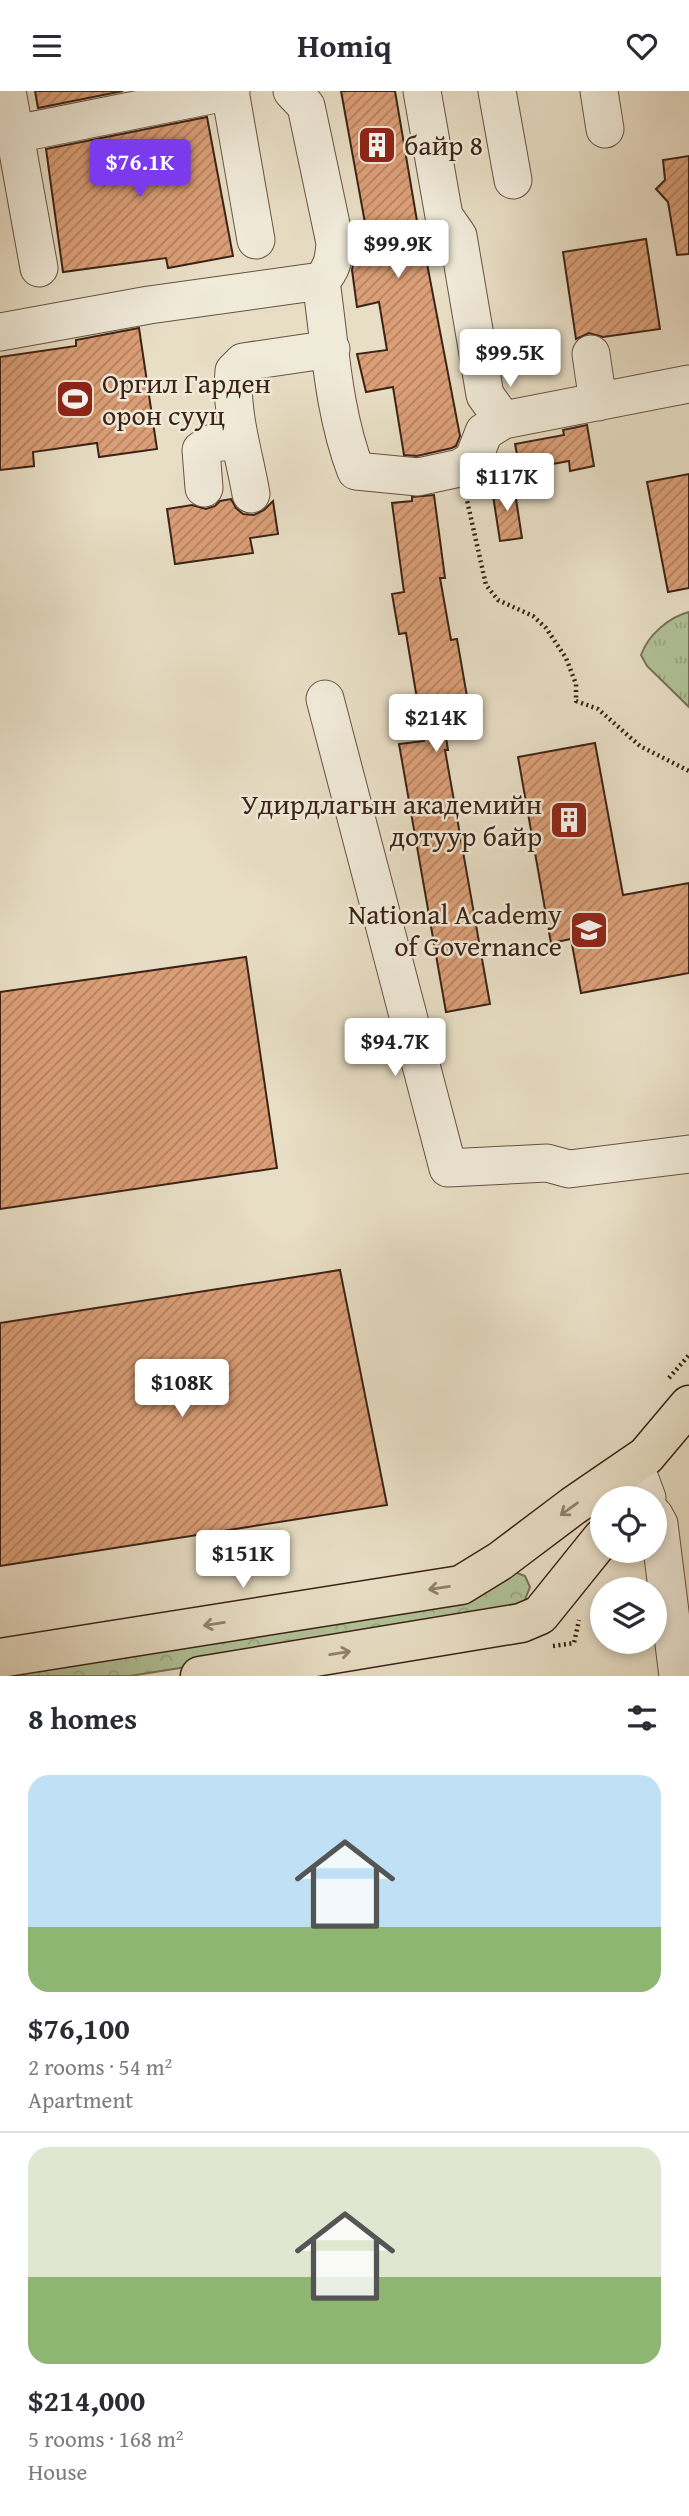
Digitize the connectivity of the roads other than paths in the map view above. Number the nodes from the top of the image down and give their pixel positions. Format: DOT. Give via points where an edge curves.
graph roads {
  1 [pos="7,91"];
  2 [pos="292,91"];
  3 [pos="422,91"];
  4 [pos="497,91"];
  5 [pos="599,91"];
  6 [pos="218,92"];
  7 [pos="605,129"];
  8 [pos="8,136"];
  9 [pos="513,180"];
  10 [pos="256,240"];
  11 [pos="39,268"];
  12 [pos="321,281"];
  13 [pos="0,332"];
  14 [pos="331,349"];
  15 [pos="591,354"];
  16 [pos="689,384"];
  17 [pos="598,402"];
  18 [pos="503,420"];
  19 [pos="239,440"];
  20 [pos="204,488"];
  21 [pos="251,494"];
  22 [pos="326,699"];
  23 [pos="689,1154"];
  24 [pos="676,1394"];
  25 [pos="639,1481"];
  26 [pos="590,1553"];
  27 [pos="500,1561"];
  28 [pos="667,1561"];
  29 [pos="554,1599"];
  30 [pos="680,1622"];
  31 [pos="0,1658"];
  32 [pos="200,1676"];
  33 [pos="678,1676"];
  1 -- 8 [label="street"];
  2 -- 12 [label="street" via="306,106 335,243 330,272"];
  3 -- 18 [label="street" via="444,216 458,236 485,395"];
  4 -- 9 [label="street"];
  5 -- 7 [label="street"];
  6 -- 8 [label="street"];
  6 -- 10 [label="street"];
  8 -- 11 [label="street"];
  12 -- 13 [label="street"];
  12 -- 14 [label="street"];
  14 -- 18 [label="street" via="345,440 356,471 418,478 460,468 473,460 484,432"];
  14 -- 19 [label="street" via="237,366 233,390"];
  15 -- 17 [label="street"];
  16 -- 17 [label="street"];
  17 -- 18 [label="street"];
  19 -- 20 [label="street" via="213,443 201,450"];
  19 -- 21 [label="street"];
  22 -- 23 [label="street" via="448,1168 547,1163 569,1169"];
  24 -- 25 [label="main road"];
  25 -- 27 [label="main road, one-way" via="573,1506"];
  26 -- 29 [label="main road"];
  27 -- 29 [label="main road" via="532,1555 548,1565"];
  27 -- 31 [label="main road, one-way" via="461,1585"];
  28 -- 30 [label="street"];
  32 -- 29 [label="main road, one-way" via="521,1623 540,1615"];
  30 -- 33 [label="street"];
}
